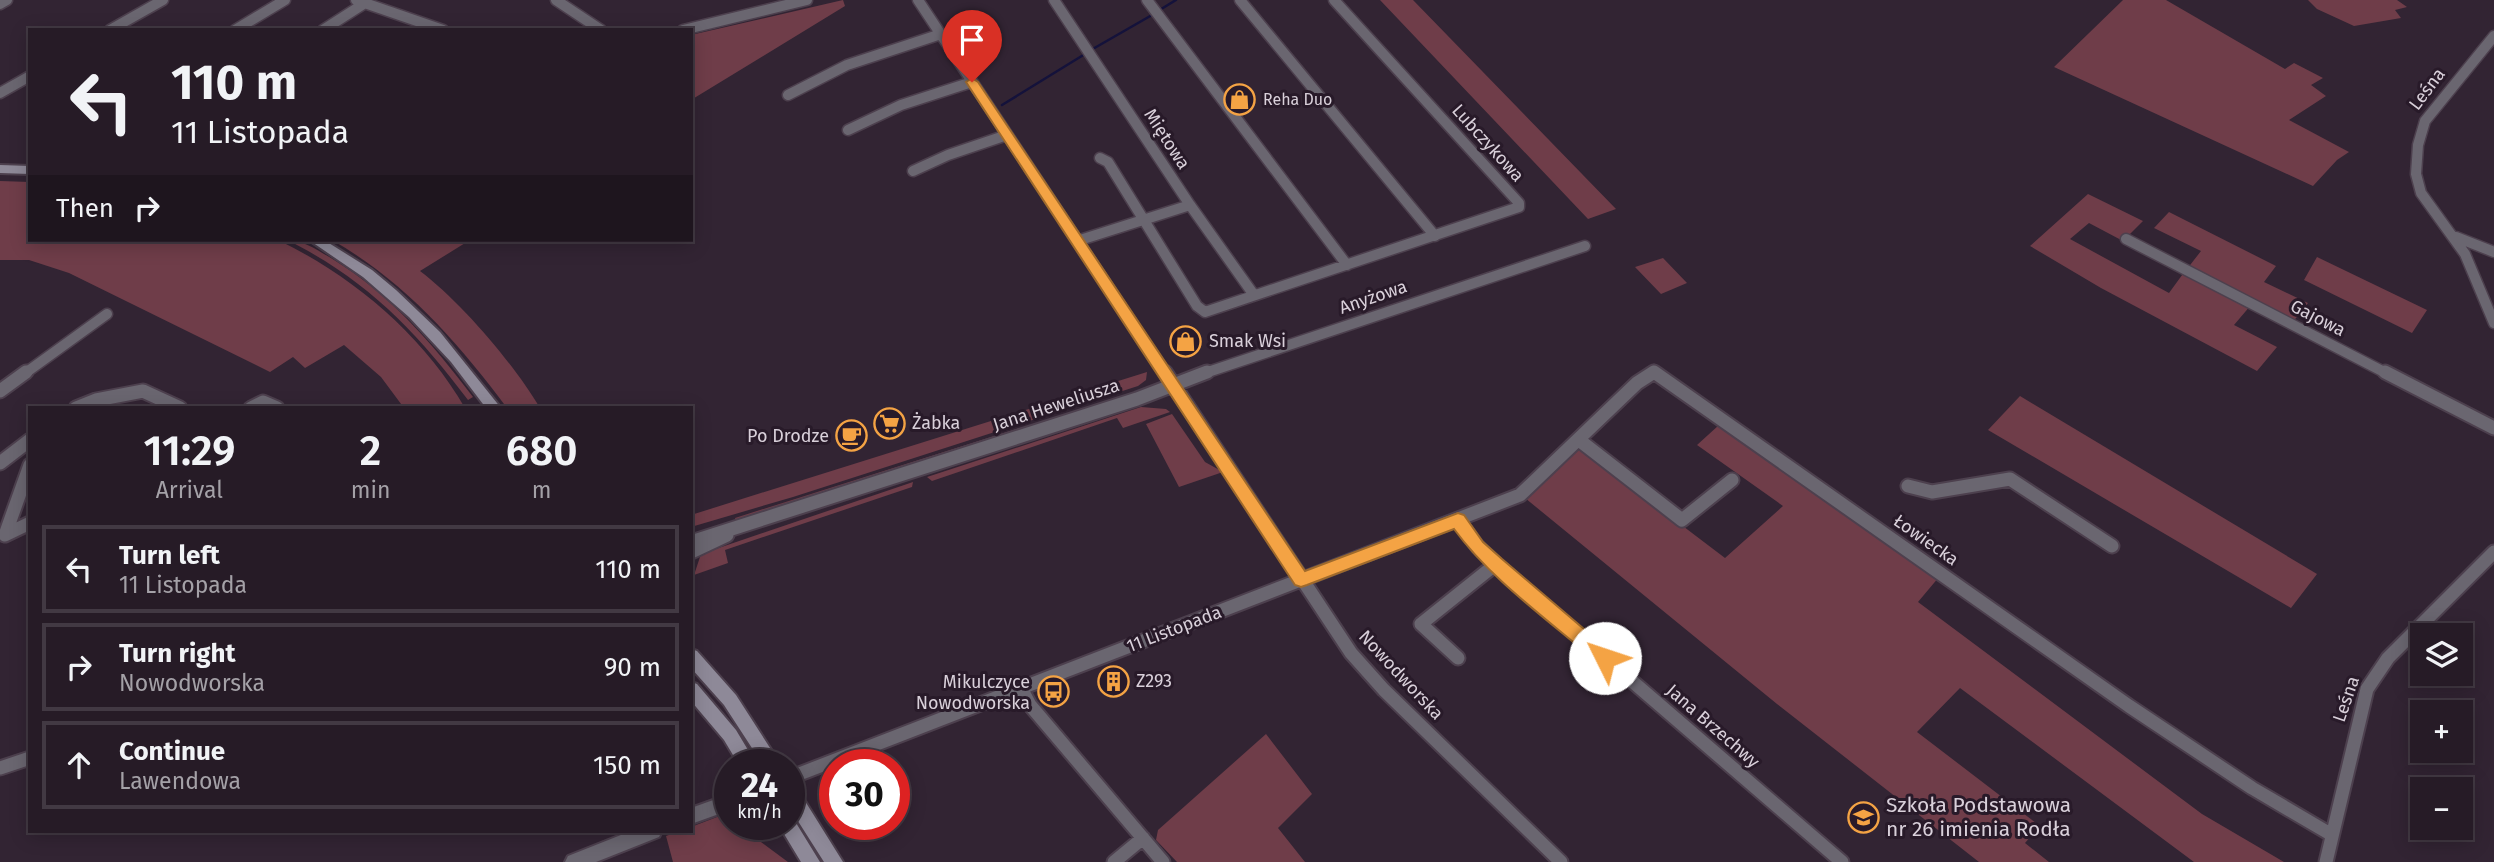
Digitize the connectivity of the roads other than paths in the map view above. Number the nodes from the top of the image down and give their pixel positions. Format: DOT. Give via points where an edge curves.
graph roads {
  1 [pos="7,0"];
  2 [pos="163,0"];
  3 [pos="285,0"];
  4 [pos="556,0"];
  5 [pos="807,0"];
  6 [pos="918,0"];
  7 [pos="1054,0"];
  8 [pos="1147,0"];
  9 [pos="1240,0"];
  10 [pos="1334,0"];
  11 [pos="361,2"];
  12 [pos="0,4"];
  13 [pos="421,22"];
  14 [pos="114,28"];
  15 [pos="238,28"];
  16 [pos="326,28"];
  17 [pos="413,28"];
  18 [pos="438,28"];
  19 [pos="598,28"];
  20 [pos="691,28"];
  21 [pos="941,34"];
  22 [pos="2494,36"];
  23 [pos="28,77"];
  24 [pos="972,82"];
  25 [pos="0,93"];
  26 [pos="788,95"];
  27 [pos="848,130"];
  28 [pos="1007,135"];
  29 [pos="1100,158"];
  30 [pos="0,169"];
  31 [pos="28,170"];
  32 [pos="913,171"];
  33 [pos="1190,205"];
  34 [pos="1144,219"];
  35 [pos="1435,236"];
  36 [pos="2456,237"];
  37 [pos="2126,239"];
  38 [pos="1077,241"];
  39 [pos="318,242"];
  40 [pos="1585,246"];
  41 [pos="2494,252"];
  42 [pos="1346,265"];
  43 [pos="1254,295"];
  44 [pos="107,314"];
  45 [pos="2494,323"];
  46 [pos="1172,385"];
  47 [pos="0,391"];
  48 [pos="81,406"];
  49 [pos="176,406"];
  50 [pos="255,406"];
  51 [pos="272,406"];
  52 [pos="492,406"];
  53 [pos="2494,428"];
  54 [pos="1578,440"];
  55 [pos="28,444"];
  56 [pos="0,463"];
  57 [pos="28,471"];
  58 [pos="1732,480"];
  59 [pos="1908,486"];
  60 [pos="1520,495"];
  61 [pos="1458,520"];
  62 [pos="28,524"];
  63 [pos="750,524"];
  64 [pos="693,541"];
  65 [pos="2112,546"];
  66 [pos="693,551"];
  67 [pos="2494,552"];
  68 [pos="1496,564"];
  69 [pos="1301,579"];
  70 [pos="693,658"];
  71 [pos="1458,658"];
  72 [pos="1021,688"];
  73 [pos="693,691"];
  74 [pos="739,749"];
  75 [pos="762,749"];
  76 [pos="28,759"];
  77 [pos="0,768"];
  78 [pos="805,772"];
  79 [pos="714,808"];
  80 [pos="693,815"];
  81 [pos="805,816"];
  82 [pos="648,833"];
  83 [pos="2332,835"];
  84 [pos="1143,838"];
  85 [pos="797,840"];
  86 [pos="574,862"];
  87 [pos="811,862"];
  88 [pos="834,862"];
  89 [pos="1114,862"];
  90 [pos="1163,862"];
  91 [pos="1561,862"];
  92 [pos="1842,862"];
  93 [pos="2326,862"];
  1 -- 12 [label="street"];
  2 -- 14 [label="street"];
  3 -- 15 [label="street"];
  4 -- 19 [label="street"];
  5 -- 20 [label="street"];
  6 -- 21 [label="street, Nowodworska"];
  7 -- 33 [label="street, Miętowa"];
  8 -- 42 [label="street"];
  9 -- 35 [label="street"];
  10 -- 35 [label="street, Lubczykowa" via="1519,203 1514,210"];
  11 -- 13 [label="street"];
  11 -- 16 [label="street"];
  13 -- 17 [label="street"];
  13 -- 18 [label="street"];
  21 -- 24 [label="street, Nowodworska"];
  21 -- 26 [label="street" via="847,65"];
  22 -- 36 [label="street, Leśna" via="2425,121 2418,145 2418,187"];
  23 -- 25 [label="street"];
  24 -- 27 [label="street" via="901,105"];
  24 -- 28 [label="street, Nowodworska"];
  28 -- 32 [label="street"];
  28 -- 38 [label="street, Nowodworska"];
  29 -- 34 [label="street" via="1108,162"];
  30 -- 31 [label="main road"];
  33 -- 34 [label="street"];
  33 -- 43 [label="street, Miętowa"];
  34 -- 38 [label="street"];
  34 -- 43 [label="street, Lubczykowa" via="1200,310"];
  35 -- 42 [label="street, Lubczykowa"];
  36 -- 41 [label="street"];
  36 -- 45 [label="street, Leśna"];
  37 -- 53 [label="street, Gajowa"];
  38 -- 46 [label="street, Nowodworska"];
  39 -- 52 [label="main road" via="403,301 453,354"];
  40 -- 46 [label="street, Anyżowa"];
  42 -- 43 [label="street, Lubczykowa"];
  44 -- 47 [label="street"];
  46 -- 63 [label="street, Jana Heweliusza"];
  46 -- 69 [label="street, Nowodworska"];
  48 -- 49 [label="street" via="143,391"];
  50 -- 51 [label="street" via="262,402"];
  54 -- 58 [label="street" via="1682,520"];
  54 -- 60 [label="street, Łowiecka"];
  54 -- 83 [label="street, Łowiecka" via="1654,372 2129,706"];
  55 -- 56 [label="street"];
  57 -- 62 [label="street" via="5,535"];
  59 -- 65 [label="street" via="1932,492 2010,479"];
  60 -- 61 [label="street, 11 Listopada"];
  61 -- 68 [label="street, Jana Brzechwy"];
  61 -- 69 [label="street, 11 Listopada"];
  63 -- 64 [label="street, Jana Heweliusza"];
  63 -- 66 [label="street, Jana Heweliusza"];
  67 -- 83 [label="street, Leśna" via="2373,678 2361,704"];
  68 -- 71 [label="street" via="1421,624"];
  68 -- 92 [label="street, Jana Brzechwy"];
  69 -- 72 [label="street, 11 Listopada"];
  69 -- 91 [label="street, Nowodworska" via="1365,671"];
  70 -- 75 [label="main road" via="730,700"];
  72 -- 78 [label="street, 11 Listopada"];
  72 -- 84 [label="street" via="1030,705"];
  73 -- 74 [label="main road"];
  76 -- 77 [label="street"];
  79 -- 80 [label="street"];
  81 -- 88 [label="main road"];
  82 -- 86 [label="street"];
  83 -- 93 [label="street, Leśna"];
  84 -- 89 [label="street"];
  84 -- 90 [label="street"];
  85 -- 87 [label="main road"];
}
